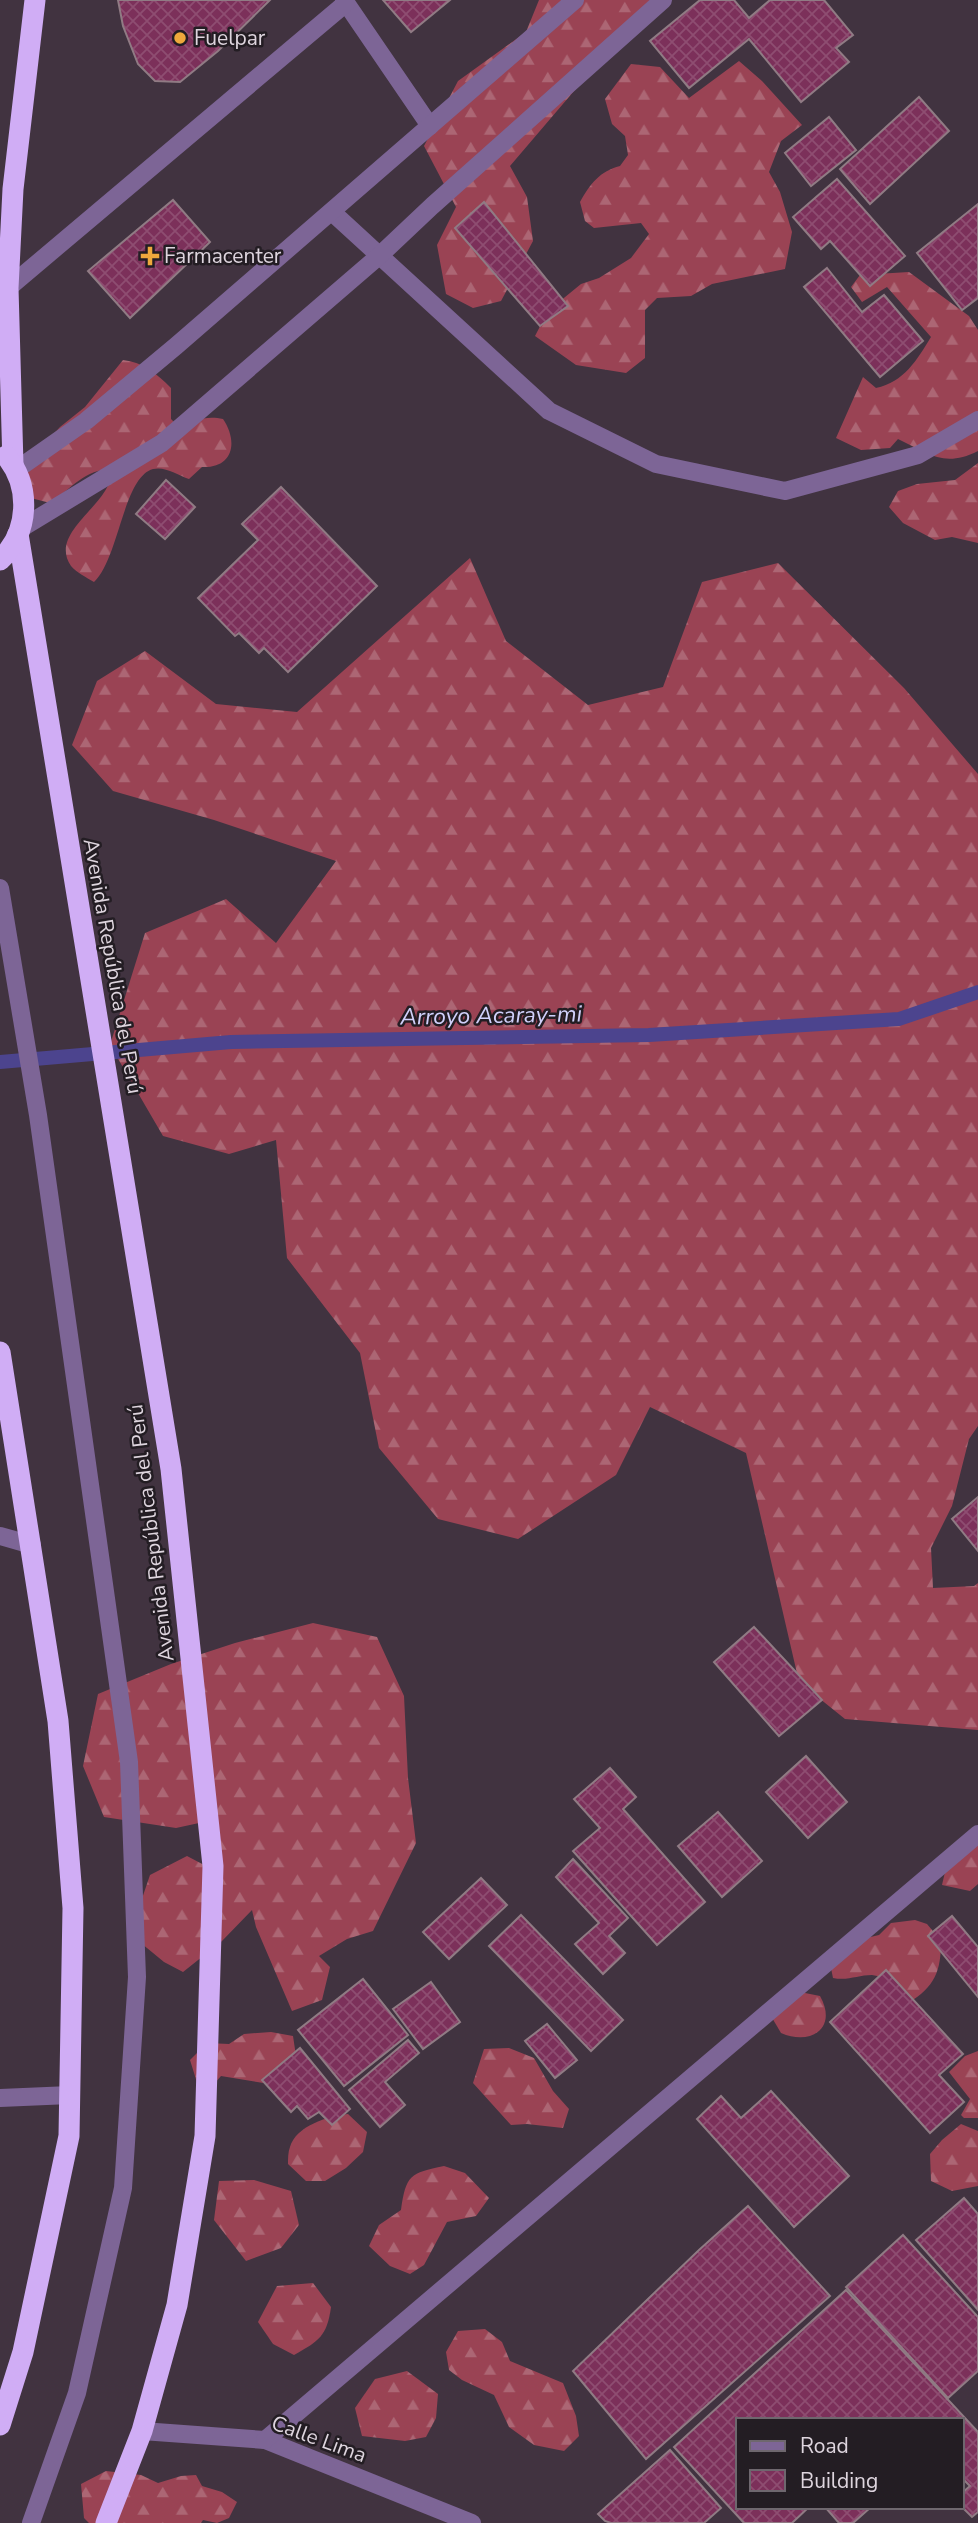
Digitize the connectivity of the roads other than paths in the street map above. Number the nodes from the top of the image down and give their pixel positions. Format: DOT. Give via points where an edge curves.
graph roads {
  1 [pos="34,0"];
  2 [pos="575,0"];
  3 [pos="663,0"];
  4 [pos="345,2"];
  5 [pos="430,127"];
  6 [pos="332,212"];
  7 [pos="379,256"];
  8 [pos="8,288"];
  9 [pos="978,420"];
  10 [pos="10,461"];
  11 [pos="19,531"];
  12 [pos="0,559"];
  13 [pos="1,894"];
  14 [pos="0,1352"];
  15 [pos="0,1536"];
  16 [pos="32,1545"];
  17 [pos="978,1834"];
  18 [pos="70,2095"];
  19 [pos="0,2098"];
  20 [pos="8,2371"];
  21 [pos="0,2425"];
  22 [pos="142,2431"];
  23 [pos="265,2440"];
  24 [pos="31,2523"];
  25 [pos="106,2523"];
  26 [pos="472,2523"];
  1 -- 8 [label="highway" via="13,189"];
  2 -- 5 [label="street"];
  3 -- 7 [label="street"];
  4 -- 5 [label="street"];
  4 -- 8 [label="street"];
  5 -- 6 [label="street"];
  6 -- 7 [label="street"];
  6 -- 10 [label="street" via="86,421"];
  7 -- 9 [label="street" via="549,411 656,464 785,491 918,455"];
  7 -- 11 [label="street" via="162,443"];
  8 -- 10 [label="highway"];
  10 -- 11 [label="highway, Avenida República del Perú" via="23,489"];
  11 -- 12 [label="highway"];
  11 -- 22 [label="highway, Avenida República del Perú" via="171,1469 214,1866 205,2136 177,2305"];
  13 -- 24 [label="street" via="38,1115 129,1762 137,1977 123,2188 77,2393"];
  14 -- 16 [label="highway"];
  15 -- 16 [label="street"];
  16 -- 18 [label="highway" via="58,1721 73,1908"];
  17 -- 23 [label="street"];
  18 -- 19 [label="street"];
  18 -- 20 [label="highway" via="69,2136"];
  20 -- 21 [label="highway"];
  22 -- 23 [label="street, Calle Lima"];
  22 -- 25 [label="highway, Avenida República del Perú"];
  23 -- 26 [label="street, Calle Lima"];
}
